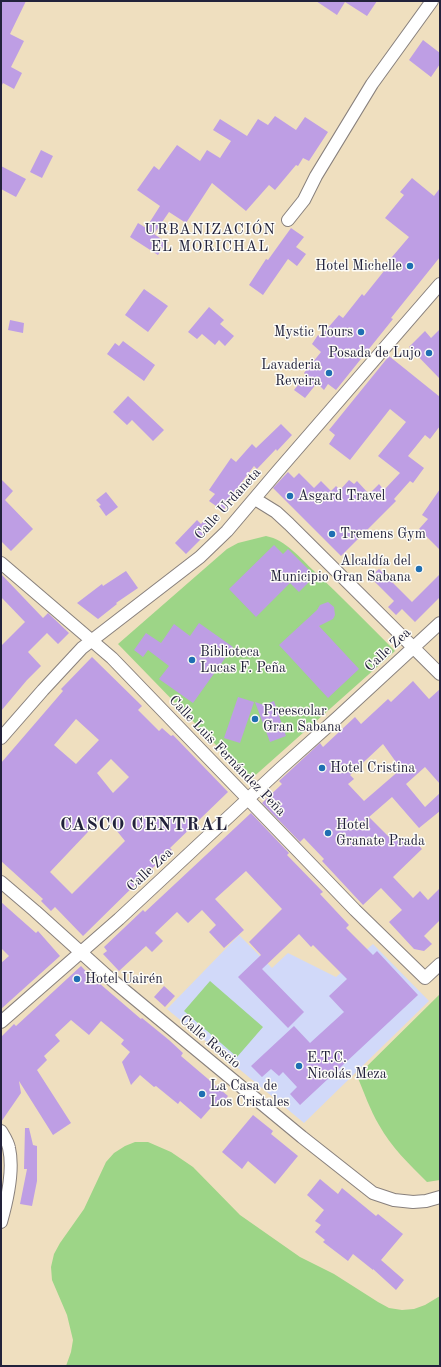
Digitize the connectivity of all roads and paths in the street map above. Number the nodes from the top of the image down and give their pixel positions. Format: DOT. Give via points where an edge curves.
graph roads {
  1 [pos="432,1"];
  2 [pos="288,220"];
  3 [pos="440,284"];
  4 [pos="255,499"];
  5 [pos="1,563"];
  6 [pos="440,623"];
  7 [pos="92,640"];
  8 [pos="414,648"];
  9 [pos="440,674"];
  10 [pos="1,738"];
  11 [pos="247,800"];
  12 [pos="1,882"];
  13 [pos="81,952"];
  14 [pos="440,964"];
  15 [pos="1,1022"];
  16 [pos="1,1131"];
  17 [pos="440,1197"];
  18 [pos="1,1222"];
  1 -- 2 [label="street" via="372,84 304,200"];
  3 -- 4 [label="street, Calle Urdaneta"];
  4 -- 7 [label="street, Calle Urdaneta" via="200,557"];
  4 -- 8 [label="street" via="289,524"];
  5 -- 7 [label="street, Calle Luis Fernández Peña"];
  6 -- 8 [label="street, Calle Zea"];
  7 -- 10 [label="street, Calle Urdaneta" via="70,659"];
  7 -- 11 [label="street, Calle Luis Fernández Peña"];
  8 -- 9 [label="street"];
  8 -- 11 [label="street, Calle Zea"];
  11 -- 13 [label="street, Calle Zea"];
  11 -- 14 [label="street, Calle Luis Fernández Peña" via="425,978"];
  12 -- 13 [label="street, Calle Roscio"];
  13 -- 15 [label="street, Calle Zea"];
  13 -- 17 [label="street, Calle Roscio" via="302,1137 373,1193 394,1200 413,1202"];
  16 -- 18 [label="street" via="9,1148 11,1160"];
}
